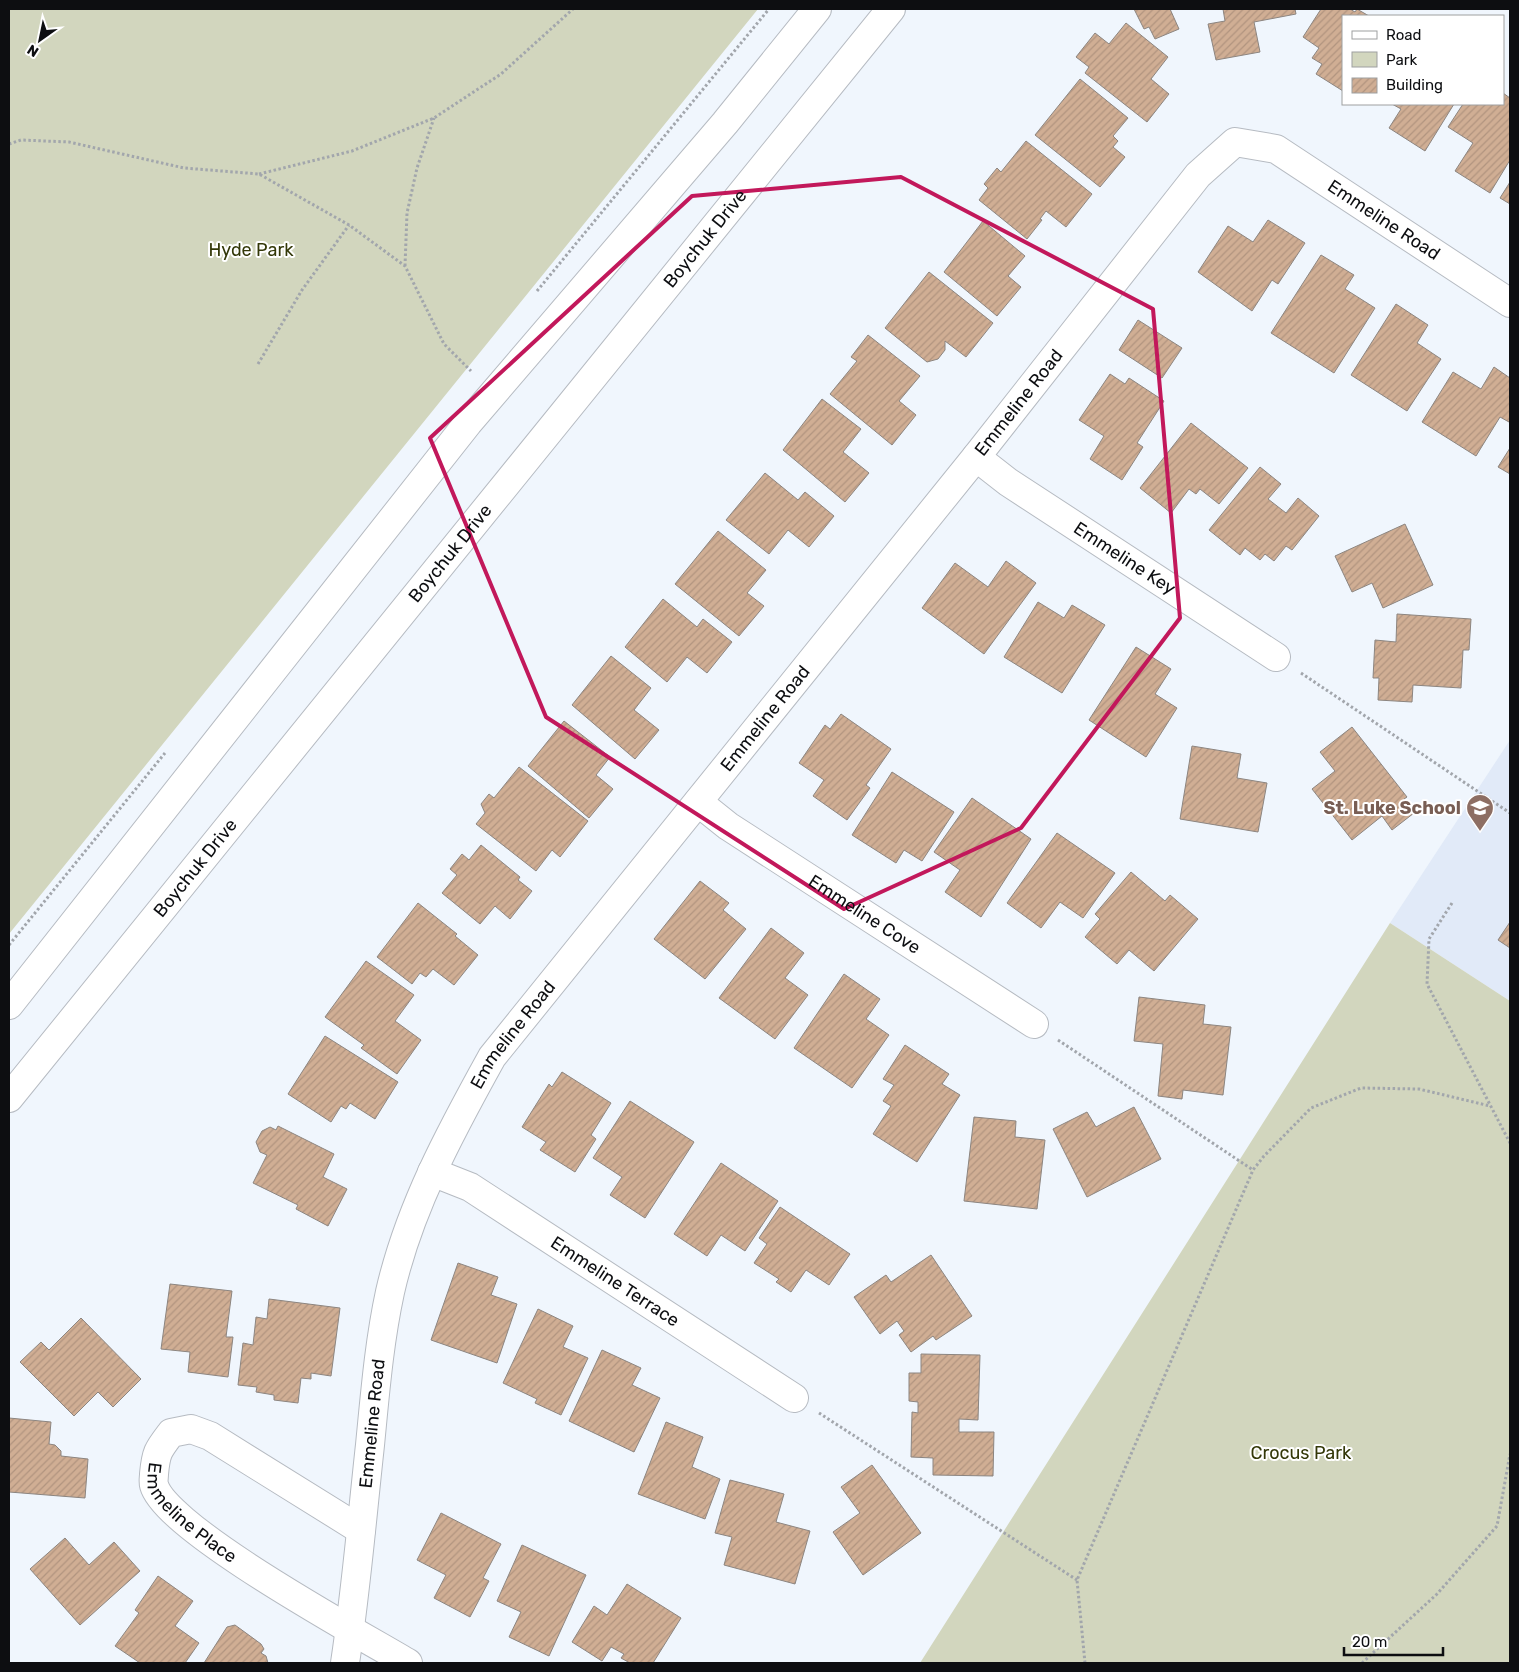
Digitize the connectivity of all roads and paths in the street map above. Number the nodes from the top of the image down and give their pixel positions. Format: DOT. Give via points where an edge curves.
graph roads {
  1 [pos="573,9"];
  2 [pos="817,9"];
  3 [pos="891,9"];
  4 [pos="434,118"];
  5 [pos="9,144"];
  6 [pos="259,174"];
  7 [pos="348,225"];
  8 [pos="405,266"];
  9 [pos="1510,303"];
  10 [pos="258,364"];
  11 [pos="471,371"];
  12 [pos="976,456"];
  13 [pos="1276,657"];
  14 [pos="1330,692"];
  15 [pos="698,802"];
  16 [pos="1510,813"];
  17 [pos="1452,903"];
  18 [pos="9,1005"];
  19 [pos="1034,1024"];
  20 [pos="9,1098"];
  21 [pos="1490,1106"];
  22 [pos="1510,1143"];
  23 [pos="1254,1170"];
  24 [pos="432,1172"];
  25 [pos="794,1398"];
  26 [pos="850,1432"];
  27 [pos="1510,1454"];
  28 [pos="362,1530"];
  29 [pos="1077,1580"];
  30 [pos="350,1628"];
  31 [pos="345,1663"];
  32 [pos="408,1663"];
  33 [pos="1085,1663"];
  34 [pos="1362,1663"];
  1 -- 4 [label="path" via="501,74"];
  2 -- 18 [label="street" via="725,123 468,423"];
  3 -- 20 [label="street, Boychuk Drive"];
  4 -- 6 [label="path" via="352,152"];
  4 -- 8 [label="path" via="417,168 407,213"];
  5 -- 6 [label="path" via="21,140 69,142 184,168"];
  6 -- 7 [label="path"];
  7 -- 8 [label="path"];
  7 -- 10 [label="path" via="302,290"];
  8 -- 11 [label="path" via="444,344"];
  9 -- 12 [label="street, Emmeline Road" via="1276,149 1235,142 1198,175"];
  12 -- 13 [label="street, Emmeline Key" via="1008,482"];
  12 -- 15 [label="street, Emmeline Road"];
  14 -- 16 [label="path"];
  15 -- 19 [label="street, Emmeline Cove" via="728,826"];
  15 -- 24 [label="street, Emmeline Road" via="492,1057"];
  17 -- 21 [label="path" via="1429,939 1428,984"];
  19 -- 23 [label="path"];
  21 -- 22 [label="path"];
  21 -- 23 [label="path" via="1419,1089 1362,1088 1311,1108"];
  23 -- 29 [label="path"];
  24 -- 25 [label="street, Emmeline Terrace" via="470,1187"];
  24 -- 28 [label="street, Emmeline Road" via="390,1290 378,1354"];
  26 -- 29 [label="path"];
  27 -- 34 [label="path" via="1497,1526 1437,1594"];
  28 -- 30 [label="street, Emmeline Road"];
  28 -- 30 [label="street, Emmeline Place" via="210,1436 191,1428 171,1433 156,1453 154,1484 166,1506 217,1546"];
  29 -- 33 [label="path"];
  30 -- 31 [label="street, Emmeline Road"];
  30 -- 32 [label="street, Emmeline Place"];
}
